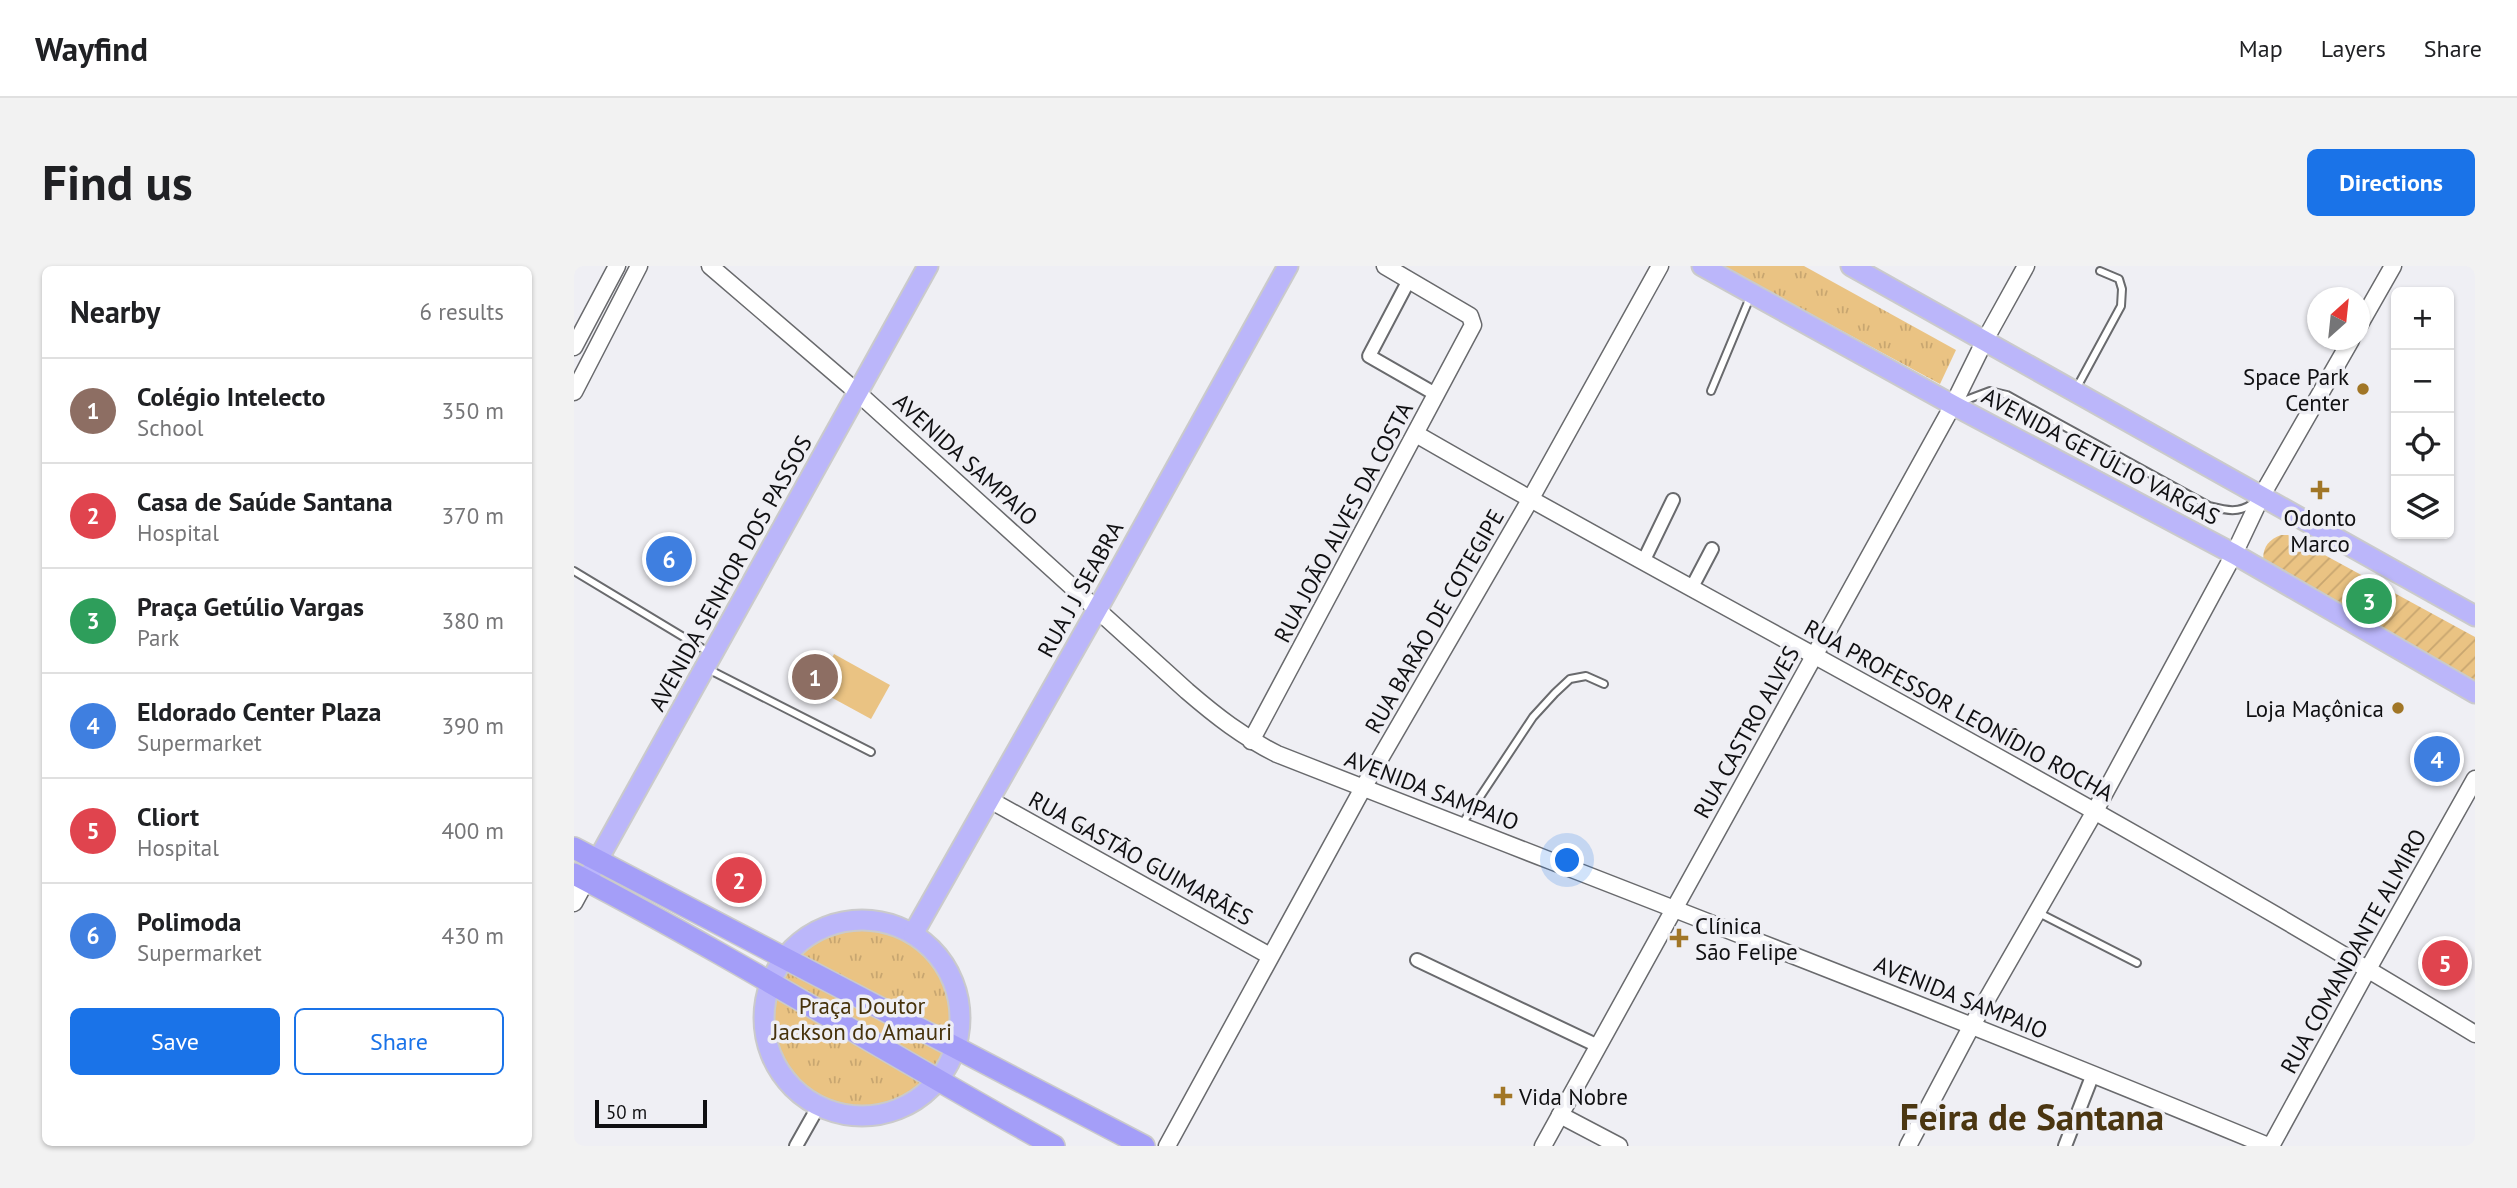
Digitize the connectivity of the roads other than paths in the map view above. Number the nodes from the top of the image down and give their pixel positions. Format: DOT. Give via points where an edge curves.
graph roads {
  1 [pos="617,266"];
  2 [pos="639,266"];
  3 [pos="710,266"];
  4 [pos="928,266"];
  5 [pos="1288,266"];
  6 [pos="1385,266"];
  7 [pos="1660,266"];
  8 [pos="1702,266"];
  9 [pos="1851,266"];
  10 [pos="2026,266"];
  11 [pos="2393,266"];
  12 [pos="2100,271"];
  13 [pos="1409,279"];
  14 [pos="1752,293"];
  15 [pos="2370,306"];
  16 [pos="1985,340"];
  17 [pos="574,347"];
  18 [pos="2345,350"];
  19 [pos="1711,391"];
  20 [pos="2075,391"];
  21 [pos="574,392"];
  22 [pos="858,393"];
  23 [pos="1437,395"];
  24 [pos="1953,405"];
  25 [pos="1416,435"];
  26 [pos="2261,497"];
  27 [pos="1530,500"];
  28 [pos="1674,500"];
  29 [pos="1712,549"];
  30 [pos="2234,554"];
  31 [pos="1643,562"];
  32 [pos="574,571"];
  33 [pos="1691,589"];
  34 [pos="1098,608"];
  35 [pos="2475,616"];
  36 [pos="1815,656"];
  37 [pos="708,660"];
  38 [pos="1604,684"];
  39 [pos="2475,694"];
  40 [pos="1251,741"];
  41 [pos="871,752"];
  42 [pos="2475,779"];
  43 [pos="1363,788"];
  44 [pos="990,800"];
  45 [pos="2095,811"];
  46 [pos="1461,826"];
  47 [pos="574,848"];
  48 [pos="597,860"];
  49 [pos="580,877"];
  50 [pos="574,904"];
  51 [pos="1674,907"];
  52 [pos="2037,912"];
  53 [pos="913,934"];
  54 [pos="785,956"];
  55 [pos="1270,956"];
  56 [pos="1417,961"];
  57 [pos="2137,963"];
  58 [pos="2368,969"];
  59 [pos="770,983"];
  60 [pos="1971,1027"];
  61 [pos="2475,1034"];
  62 [pos="1598,1046"];
  63 [pos="956,1048"];
  64 [pos="2093,1074"];
  65 [pos="939,1082"];
  66 [pos="818,1107"];
  67 [pos="1560,1115"];
  68 [pos="796,1146"];
  69 [pos="1054,1146"];
  70 [pos="1144,1146"];
  71 [pos="1167,1146"];
  72 [pos="1543,1146"];
  73 [pos="1619,1146"];
  74 [pos="1908,1146"];
  75 [pos="2065,1146"];
  76 [pos="2269,1146"];
  1 -- 17 [label="street"];
  2 -- 21 [label="street"];
  3 -- 22 [label="street, AVENIDA SAMPAIO"];
  4 -- 22 [label="main road, AVENIDA SENHOR DOS PASSOS"];
  5 -- 34 [label="main road, RUA J J SEABRA"];
  6 -- 13 [label="street"];
  7 -- 27 [label="street, RUA BARÃO DE COTEGIPE"];
  8 -- 14 [label="main road, AVENIDA GETÚLIO VARGAS"];
  9 -- 16 [label="main road, AVENIDA GETÚLIO VARGAS"];
  10 -- 16 [label="street, RUA CASTRO ALVES"];
  11 -- 15 [label="street"];
  12 -- 20 [label="lane" via="2119,279 2121,306"];
  13 -- 23 [label="street, RUA JOÃO ALVES DA COSTA" via="1470,316 1473,325"];
  13 -- 23 [label="street" via="1369,356"];
  14 -- 19 [label="lane"];
  14 -- 24 [label="main road, AVENIDA GETÚLIO VARGAS"];
  16 -- 20 [label="main road, AVENIDA GETÚLIO VARGAS"];
  16 -- 24 [label="street, RUA CASTRO ALVES"];
  18 -- 26 [label="street"];
  20 -- 26 [label="main road, AVENIDA GETÚLIO VARGAS"];
  22 -- 34 [label="street, AVENIDA SAMPAIO"];
  22 -- 37 [label="main road, AVENIDA SENHOR DOS PASSOS"];
  23 -- 25 [label="street, RUA JOÃO ALVES DA COSTA"];
  24 -- 26 [label="lane" via="1990,391 2007,395 2209,506 2229,512 2248,507"];
  24 -- 30 [label="main road, AVENIDA GETÚLIO VARGAS"];
  24 -- 36 [label="street, RUA CASTRO ALVES"];
  25 -- 27 [label="street, RUA PROFESSOR LEONÍDIO ROCHA"];
  25 -- 40 [label="street, RUA JOÃO ALVES DA COSTA"];
  26 -- 30 [label="street"];
  26 -- 35 [label="main road, AVENIDA GETÚLIO VARGAS"];
  27 -- 31 [label="street, RUA PROFESSOR LEONÍDIO ROCHA"];
  27 -- 43 [label="street, RUA BARÃO DE COTEGIPE"];
  28 -- 31 [label="street"];
  29 -- 33 [label="street"];
  30 -- 39 [label="main road, AVENIDA GETÚLIO VARGAS"];
  30 -- 45 [label="street"];
  31 -- 33 [label="street, RUA PROFESSOR LEONÍDIO ROCHA"];
  32 -- 37 [label="lane"];
  33 -- 36 [label="street, RUA PROFESSOR LEONÍDIO ROCHA"];
  34 -- 40 [label="street, AVENIDA SAMPAIO" via="1187,691"];
  34 -- 44 [label="main road, RUA J J SEABRA"];
  36 -- 45 [label="street, RUA PROFESSOR LEONÍDIO ROCHA"];
  36 -- 51 [label="street, RUA CASTRO ALVES"];
  37 -- 41 [label="lane"];
  37 -- 48 [label="main road, AVENIDA SENHOR DOS PASSOS"];
  38 -- 46 [label="lane" via="1578,677 1555,693 1532,717"];
  40 -- 43 [label="street, AVENIDA SAMPAIO"];
  42 -- 58 [label="street, RUA COMANDANTE ALMIRO"];
  43 -- 46 [label="street, AVENIDA SAMPAIO"];
  43 -- 55 [label="street, RUA BARÃO DE COTEGIPE"];
  44 -- 53 [label="main road, RUA J J SEABRA"];
  44 -- 55 [label="street, RUA GASTÃO GUIMARÃES"];
  45 -- 52 [label="street"];
  45 -- 58 [label="street, RUA PROFESSOR LEONÍDIO ROCHA"];
  46 -- 51 [label="street, AVENIDA SAMPAIO"];
  47 -- 48 [label="highway"];
  48 -- 49 [label="main road, AVENIDA SENHOR DOS PASSOS"];
  48 -- 54 [label="highway"];
  49 -- 50 [label="street, AVENIDA SENHOR DOS PASSOS"];
  49 -- 59 [label="highway"];
  51 -- 60 [label="street, AVENIDA SAMPAIO"];
  51 -- 62 [label="street, RUA CASTRO ALVES"];
  52 -- 57 [label="lane"];
  52 -- 60 [label="street"];
  53 -- 54 [label="main road" via="877,921 839,922 802,940"];
  53 -- 63 [label="main road" via="932,949 957,992 961,1012"];
  54 -- 59 [label="main road"];
  54 -- 63 [label="highway"];
  55 -- 71 [label="street, RUA BARÃO DE COTEGIPE"];
  56 -- 62 [label="street"];
  58 -- 61 [label="street, RUA PROFESSOR LEONÍDIO ROCHA"];
  58 -- 76 [label="street, RUA COMANDANTE ALMIRO"];
  59 -- 65 [label="highway"];
  59 -- 66 [label="main road" via="763,1017 772,1059 783,1078"];
  60 -- 64 [label="street, AVENIDA SAMPAIO"];
  60 -- 74 [label="street"];
  62 -- 67 [label="street, RUA CASTRO ALVES"];
  63 -- 65 [label="main road"];
  63 -- 70 [label="highway"];
  64 -- 75 [label="street"];
  64 -- 76 [label="street, AVENIDA SAMPAIO"];
  65 -- 66 [label="main road" via="900,1110 876,1116 849,1116"];
  65 -- 69 [label="highway"];
  66 -- 68 [label="street"];
  67 -- 72 [label="street, RUA CASTRO ALVES"];
  67 -- 73 [label="street"];
}
